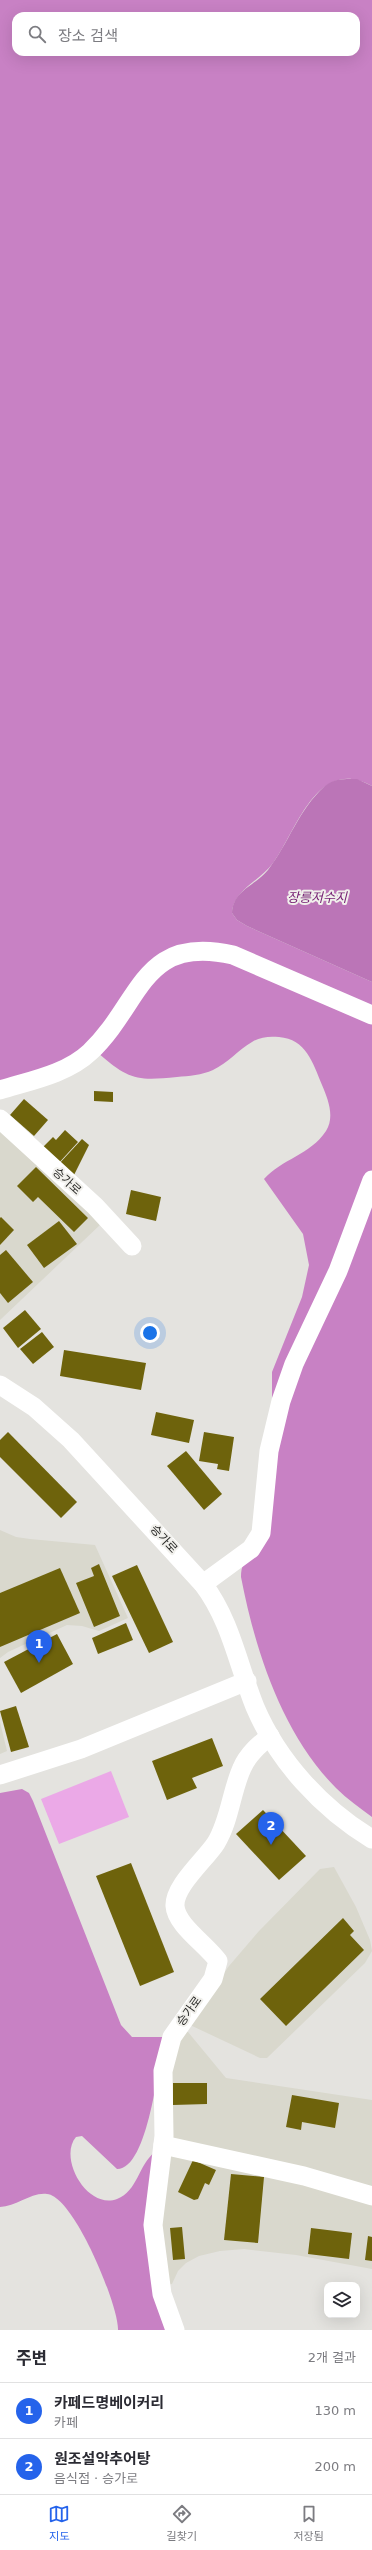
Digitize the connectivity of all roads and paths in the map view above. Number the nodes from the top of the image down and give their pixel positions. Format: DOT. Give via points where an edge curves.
graph roads {
  1 [pos="372,1014"];
  2 [pos="0,1090"];
  3 [pos="0,1119"];
  4 [pos="372,1180"];
  5 [pos="132,1246"];
  6 [pos="0,1385"];
  7 [pos="203,1584"];
  8 [pos="247,1681"];
  9 [pos="270,1736"];
  10 [pos="0,1775"];
  11 [pos="372,1839"];
  12 [pos="163,2145"];
  13 [pos="372,2196"];
  14 [pos="175,2330"];
  1 -- 2 [label="street" via="233,955 215,951 182,953 168,958 144,979 112,1025 82,1058 50,1074"];
  3 -- 5 [label="street, 승가로" via="95,1206"];
  4 -- 7 [label="street" via="338,1271 294,1364 281,1401 269,1451 261,1534 251,1549"];
  6 -- 7 [label="street, 승가로" via="34,1407 71,1440"];
  7 -- 8 [label="street, 승가로" via="226,1620"];
  8 -- 9 [label="street, 승가로" via="255,1706"];
  8 -- 10 [label="street" via="88,1746"];
  9 -- 11 [label="street, 승가로" via="291,1766 332,1811 351,1827"];
  9 -- 12 [label="street, 승가로" via="254,1750 242,1768 225,1824 217,1841 180,1888 176,1898 177,1915 218,1961 213,1979 178,2026 168,2047 163,2071"];
  12 -- 13 [label="street" via="304,2176"];
  12 -- 14 [label="street, 승가로" via="153,2225 162,2294"];
}
